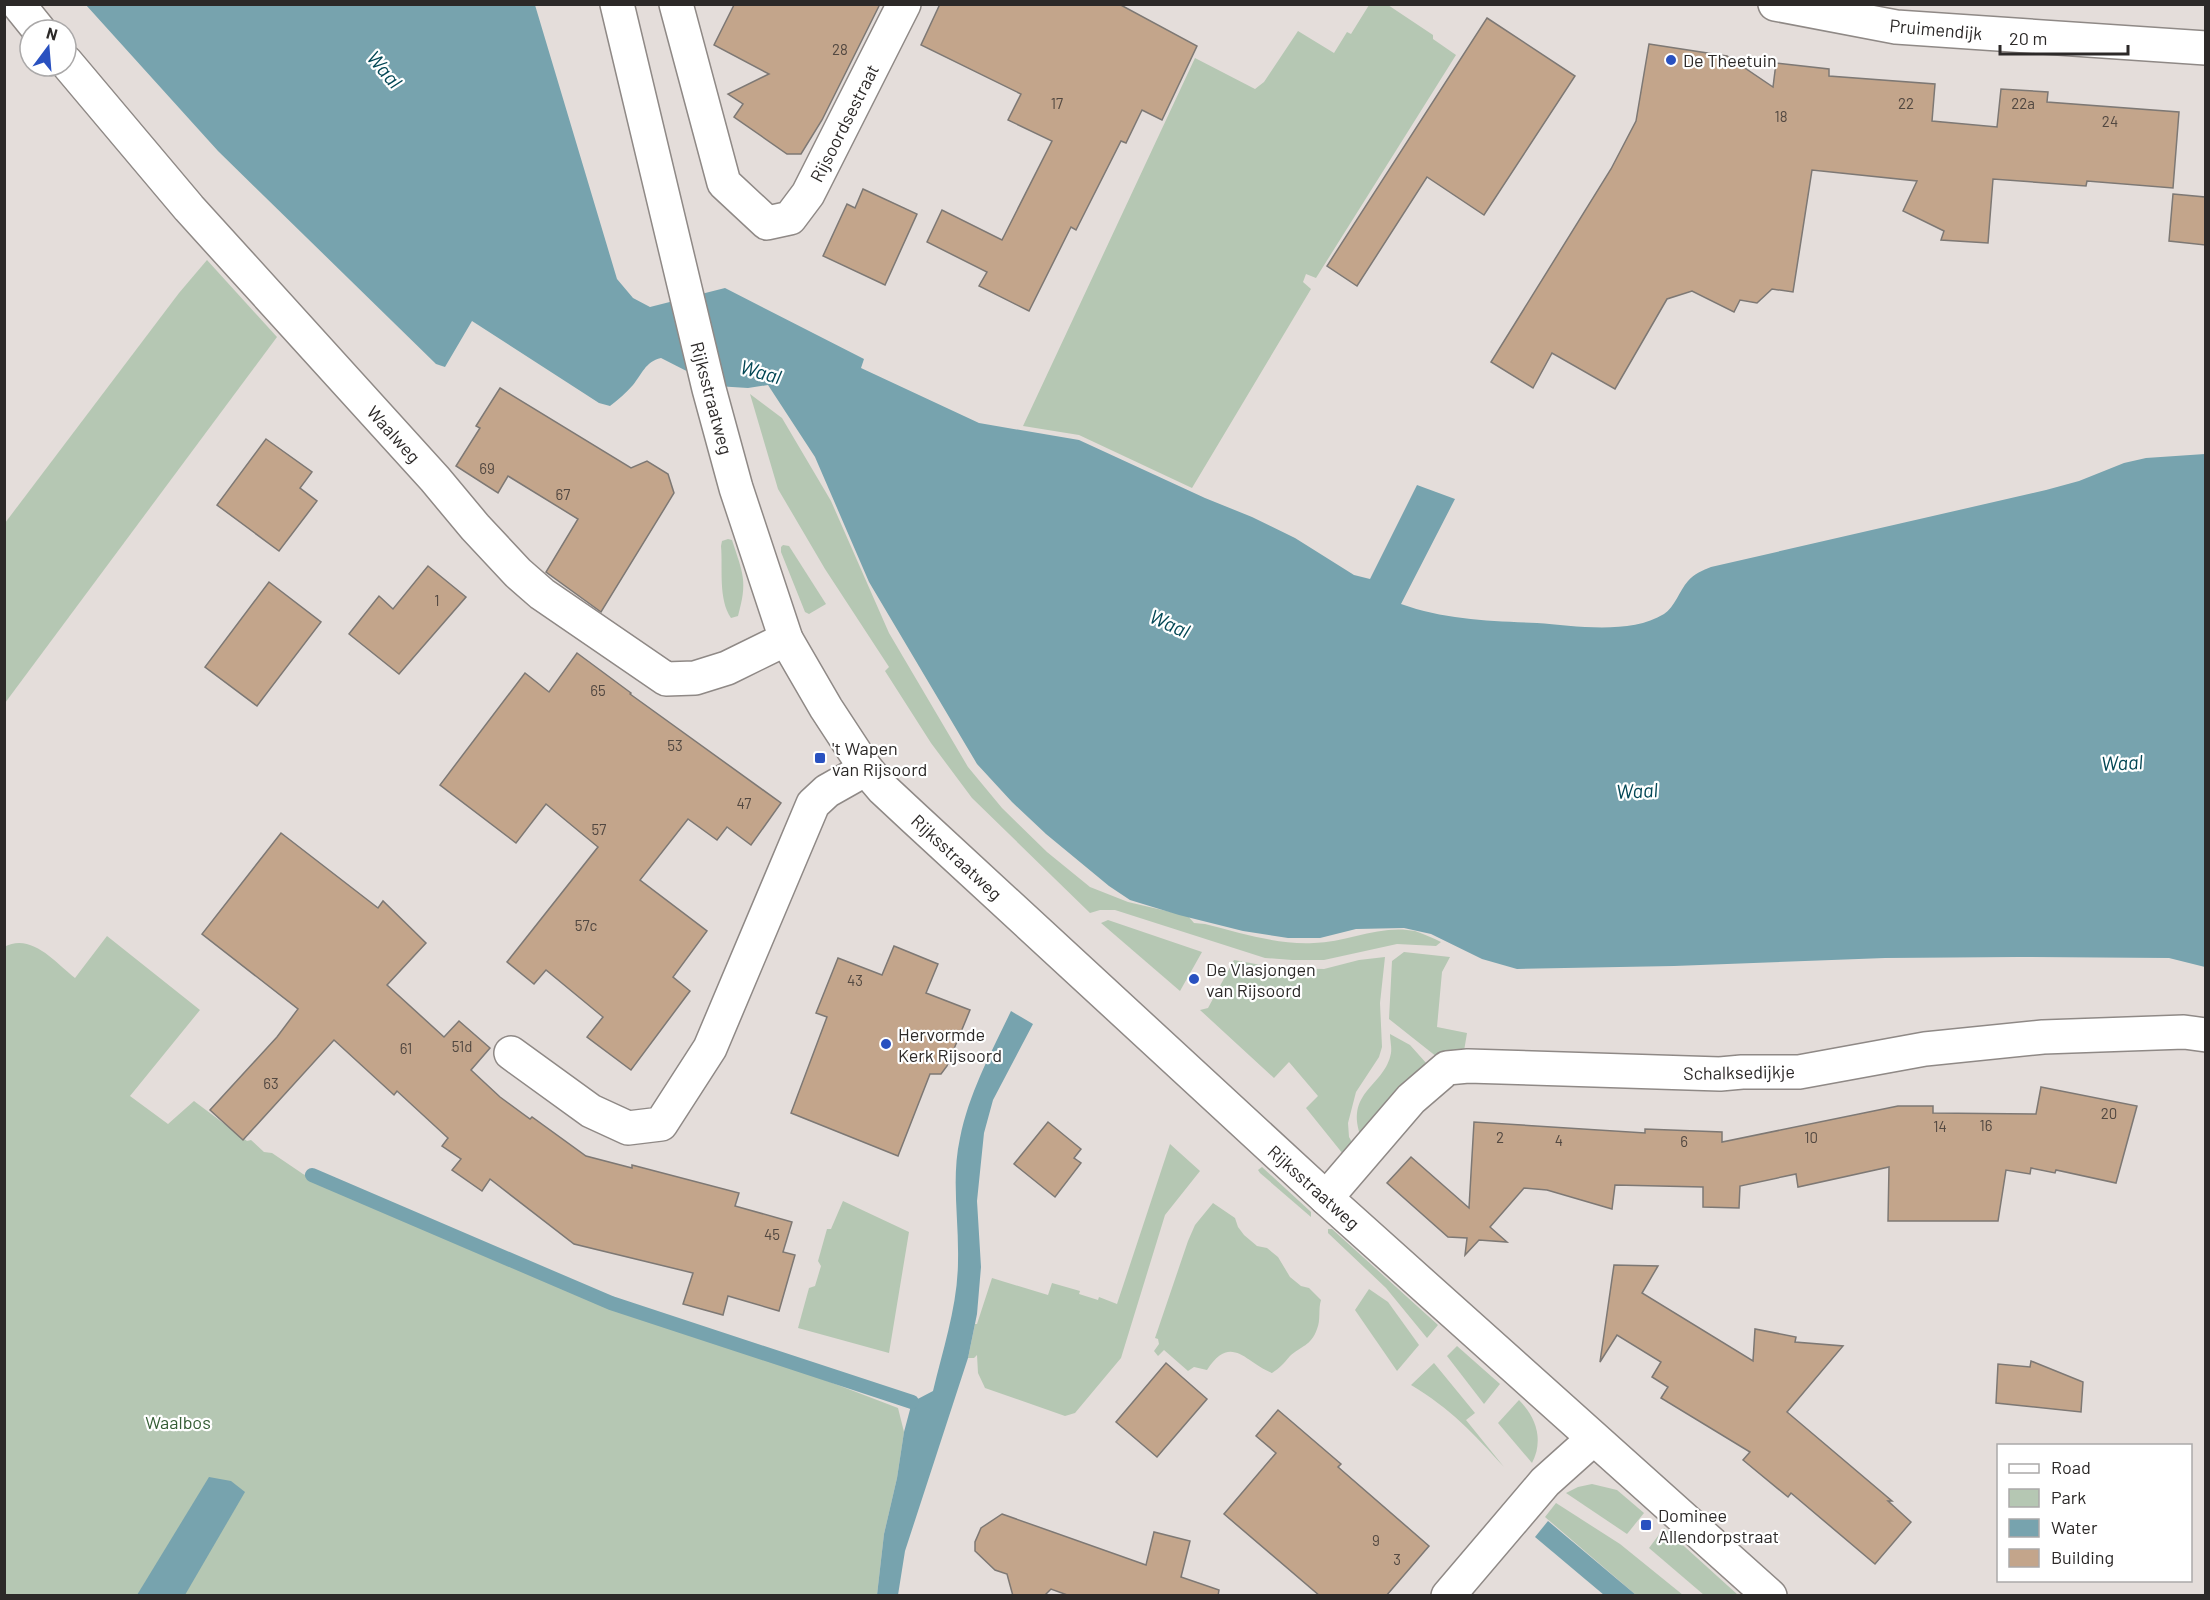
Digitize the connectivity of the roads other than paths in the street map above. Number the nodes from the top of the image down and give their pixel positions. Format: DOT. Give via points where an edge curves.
graph roads {
  1 [pos="18,4"];
  2 [pos="617,4"];
  3 [pos="676,4"];
  4 [pos="904,4"];
  5 [pos="1775,4"];
  6 [pos="1899,16"];
  7 [pos="29,18"];
  8 [pos="2205,48"];
  9 [pos="78,76"];
  10 [pos="786,639"];
  11 [pos="866,769"];
  12 [pos="2205,1035"];
  13 [pos="512,1053"];
  14 [pos="1326,1198"];
  15 [pos="1593,1438"];
  16 [pos="1448,1596"];
  17 [pos="1770,1596"];
  1 -- 7 [label="street"];
  2 -- 10 [label="street, Rijksstraatweg" via="709,389 736,488"];
  3 -- 4 [label="street, Rijsoordsestraat" via="723,183 767,223 790,218 808,194"];
  5 -- 6 [label="street, Pruimendijk"];
  6 -- 8 [label="street, Pruimendijk"];
  9 -- 10 [label="street, Waalweg" via="189,208 475,527 542,594 666,679 695,678 727,668"];
  10 -- 11 [label="street, Rijksstraatweg"];
  11 -- 13 [label="street" via="827,791 813,804 710,1048 661,1124 628,1128 591,1111"];
  11 -- 14 [label="street, Rijksstraatweg" via="890,796"];
  12 -- 14 [label="street, Schalksedijkje" via="2184,1032 2043,1037 1925,1049 1799,1072 1447,1068 1411,1099"];
  14 -- 15 [label="street, Rijksstraatweg"];
  15 -- 16 [label="street" via="1545,1482"];
  15 -- 17 [label="street, Rijksstraatweg"];
}
